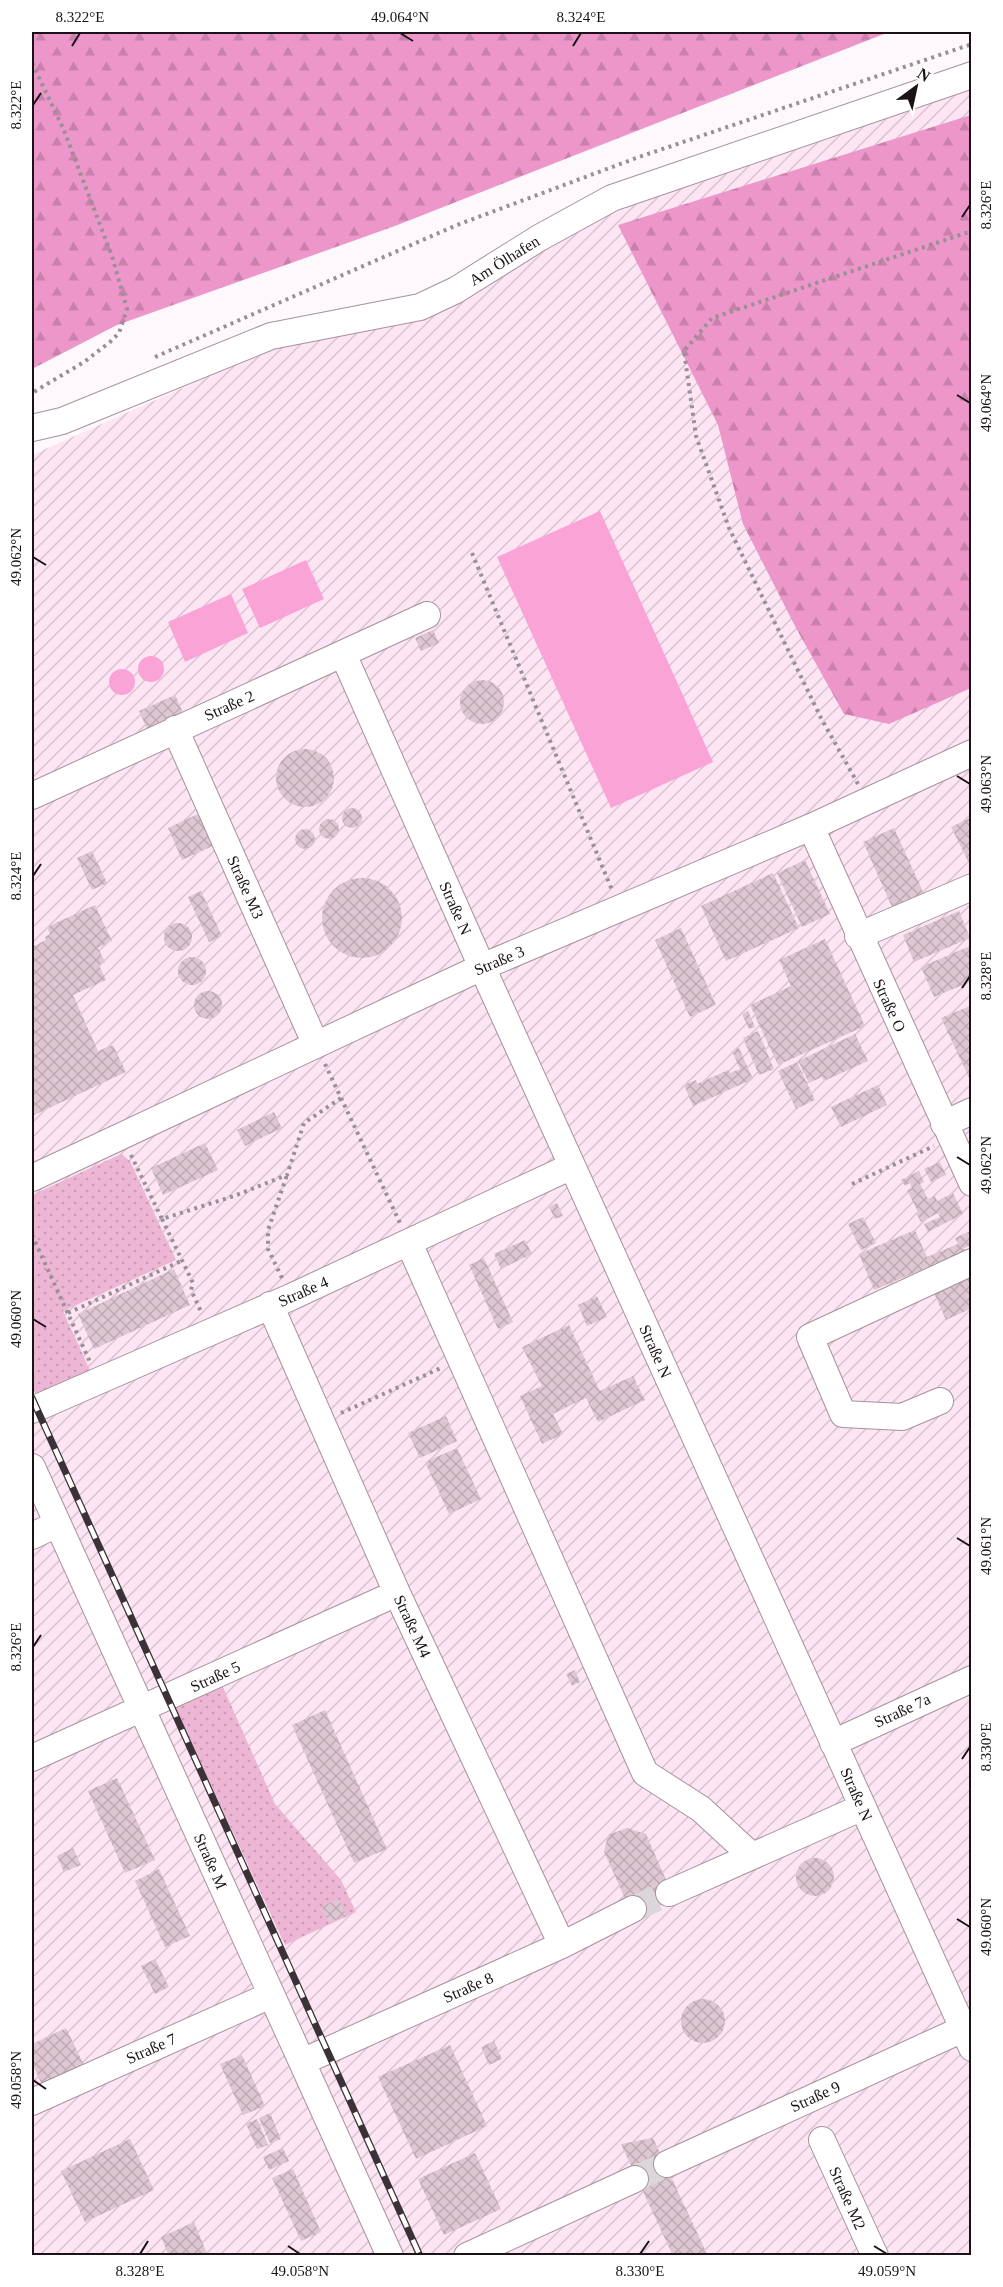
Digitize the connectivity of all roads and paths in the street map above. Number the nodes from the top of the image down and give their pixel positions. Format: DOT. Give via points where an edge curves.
graph roads {
  1 [pos="972,44"];
  2 [pos="32,63"];
  3 [pos="972,75"];
  4 [pos="972,231"];
  5 [pos="145,362"];
  6 [pos="32,393"];
  7 [pos="32,428"];
  8 [pos="472,553"];
  9 [pos="427,615"];
  10 [pos="343,654"];
  11 [pos="176,729"];
  12 [pos="972,753"];
  13 [pos="32,796"];
  14 [pos="867,801"];
  15 [pos="811,826"];
  16 [pos="972,887"];
  17 [pos="620,910"];
  18 [pos="858,936"];
  19 [pos="482,967"];
  20 [pos="316,1045"];
  21 [pos="341,1098"];
  22 [pos="972,1111"];
  23 [pos="948,1131"];
  24 [pos="122,1136"];
  25 [pos="572,1166"];
  26 [pos="287,1174"];
  27 [pos="32,1178"];
  28 [pos="972,1183"];
  29 [pos="852,1184"];
  30 [pos="162,1219"];
  31 [pos="32,1235"];
  32 [pos="409,1243"];
  33 [pos="181,1261"];
  34 [pos="972,1263"];
  35 [pos="281,1301"];
  36 [pos="68,1313"];
  37 [pos="210,1331"];
  38 [pos="461,1360"];
  39 [pos="98,1381"];
  40 [pos="940,1401"];
  41 [pos="32,1410"];
  42 [pos="321,1422"];
  43 [pos="32,1467"];
  44 [pos="57,1524"];
  45 [pos="32,1536"];
  46 [pos="397,1593"];
  47 [pos="972,1679"];
  48 [pos="141,1708"];
  49 [pos="833,1743"];
  50 [pos="32,1758"];
  51 [pos="863,1807"];
  52 [pos="752,1856"];
  53 [pos="669,1893"];
  54 [pos="633,1909"];
  55 [pos="562,1945"];
  56 [pos="272,1995"];
  57 [pos="967,2038"];
  58 [pos="302,2062"];
  59 [pos="32,2102"];
  60 [pos="822,2140"];
  61 [pos="667,2164"];
  62 [pos="635,2179"];
  63 [pos="390,2256"];
  64 [pos="468,2256"];
  65 [pos="875,2256"];
  1 -- 5 [label="path" via="639,157 457,225"];
  2 -- 6 [label="path" via="63,128 112,256 127,309 119,333 110,342"];
  3 -- 7 [label="street, Am Ölhafen" via="612,198 420,307 271,336 62,421"];
  4 -- 14 [label="path" via="712,318 684,351 696,436 729,528 821,718"];
  8 -- 17 [label="path"];
  9 -- 10 [label="street, Straße 2"];
  10 -- 11 [label="street, Straße 2"];
  10 -- 19 [label="street, Straße N"];
  11 -- 13 [label="street, Straße 2"];
  11 -- 20 [label="street, Straße M3"];
  12 -- 14 [label="street, Straße 3"];
  14 -- 15 [label="street, Straße 3"];
  15 -- 17 [label="street, Straße 3"];
  15 -- 18 [label="street, Straße O"];
  16 -- 18 [label="street"];
  17 -- 19 [label="street, Straße 3"];
  18 -- 23 [label="street, Straße O"];
  19 -- 20 [label="street, Straße 3"];
  19 -- 25 [label="street, Straße N"];
  20 -- 21 [label="path"];
  20 -- 24 [label="street, Straße 3"];
  21 -- 26 [label="path" via="304,1122"];
  21 -- 32 [label="path"];
  22 -- 23 [label="street"];
  23 -- 28 [label="street, Straße O"];
  23 -- 29 [label="path"];
  24 -- 27 [label="street, Straße 3"];
  24 -- 30 [label="path"];
  25 -- 32 [label="street, Straße 4"];
  25 -- 49 [label="street, Straße N"];
  26 -- 30 [label="path"];
  26 -- 35 [label="path" via="268,1230 268,1249"];
  30 -- 33 [label="path"];
  31 -- 36 [label="path"];
  32 -- 35 [label="street, Straße 4"];
  32 -- 38 [label="street"];
  33 -- 36 [label="path"];
  33 -- 37 [label="path"];
  34 -- 40 [label="street" via="810,1336 843,1414 902,1417"];
  35 -- 37 [label="street, Straße 4"];
  35 -- 42 [label="street, Straße M4"];
  36 -- 39 [label="path"];
  37 -- 39 [label="street, Straße 4"];
  38 -- 42 [label="path"];
  38 -- 52 [label="street" via="645,1773 701,1809"];
  39 -- 41 [label="street, Straße 4"];
  42 -- 46 [label="street, Straße M4"];
  43 -- 44 [label="street, Straße M"];
  44 -- 45 [label="street"];
  44 -- 48 [label="street, Straße M"];
  46 -- 48 [label="street, Straße 5"];
  46 -- 55 [label="street, Straße M4"];
  47 -- 49 [label="street, Straße 7a"];
  48 -- 50 [label="street, Straße 5"];
  48 -- 56 [label="street, Straße M"];
  49 -- 51 [label="street, Straße N"];
  51 -- 52 [label="street"];
  51 -- 57 [label="street, Straße N"];
  52 -- 53 [label="street"];
  54 -- 55 [label="street, Straße 8"];
  55 -- 58 [label="street, Straße 8"];
  56 -- 58 [label="street, Straße M"];
  56 -- 59 [label="street, Straße 7"];
  57 -- 61 [label="street, Straße 9"];
  58 -- 63 [label="street, Straße M"];
  60 -- 65 [label="street, Straße M2"];
  62 -- 64 [label="street"];
}
